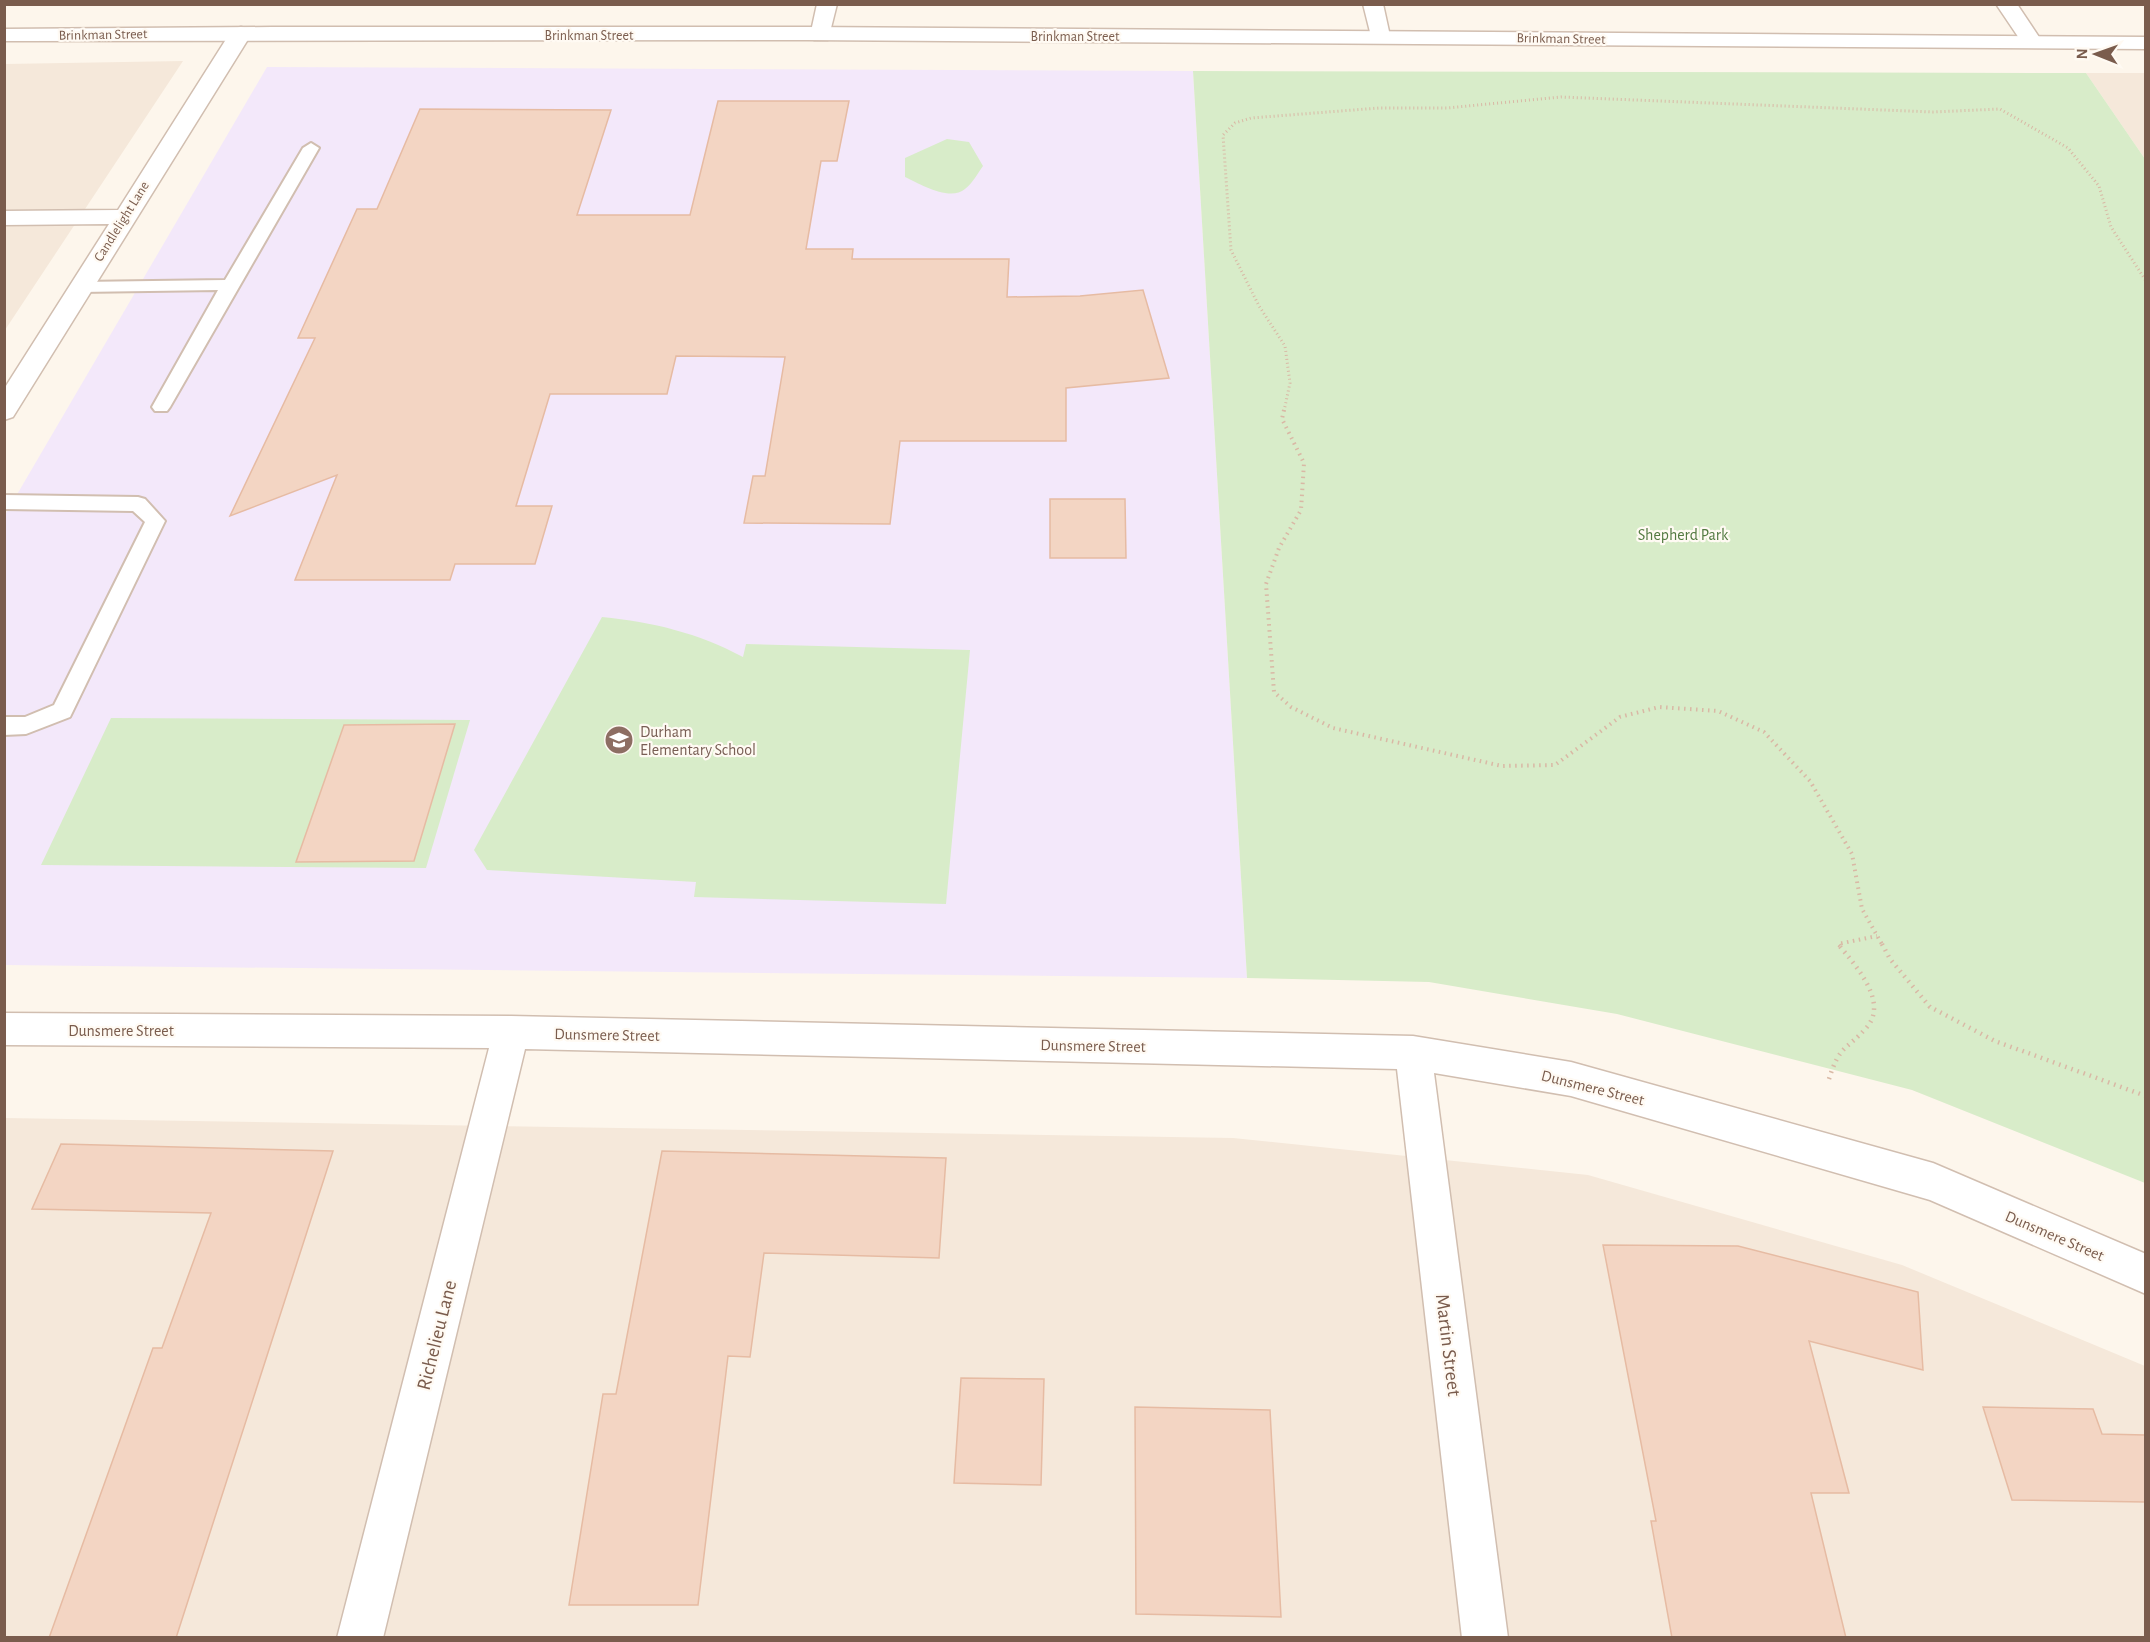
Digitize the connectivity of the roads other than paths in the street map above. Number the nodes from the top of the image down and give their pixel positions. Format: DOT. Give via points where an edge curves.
graph roads {
  1 [pos="827,4"];
  2 [pos="1373,4"];
  3 [pos="2006,4"];
  4 [pos="241,33"];
  5 [pos="4,35"];
  6 [pos="821,36"];
  7 [pos="1379,36"];
  8 [pos="2032,43"];
  9 [pos="2145,43"];
  10 [pos="311,148"];
  11 [pos="123,217"];
  12 [pos="4,218"];
  13 [pos="230,285"];
  14 [pos="80,287"];
  15 [pos="160,407"];
  16 [pos="4,411"];
  17 [pos="4,502"];
  18 [pos="4,726"];
  19 [pos="4,1029"];
  20 [pos="511,1032"];
  21 [pos="1413,1053"];
  22 [pos="2145,1274"];
  23 [pos="360,1638"];
  24 [pos="1485,1638"];
  1 -- 6 [label="street"];
  2 -- 7 [label="street"];
  3 -- 8 [label="street"];
  4 -- 5 [label="street, Brinkman Street"];
  4 -- 6 [label="street, Brinkman Street"];
  4 -- 11 [label="street, Candlelight Lane"];
  6 -- 7 [label="street, Brinkman Street"];
  7 -- 8 [label="street, Brinkman Street"];
  8 -- 9 [label="street, Brinkman Street"];
  10 -- 13 [label="lane"];
  11 -- 12 [label="street"];
  11 -- 14 [label="street, Candlelight Lane"];
  13 -- 14 [label="lane"];
  13 -- 15 [label="lane"];
  14 -- 16 [label="street, Candlelight Lane"];
  17 -- 18 [label="lane" via="138,504 155,521 62,711 26,725"];
  19 -- 20 [label="street, Dunsmere Street"];
  20 -- 21 [label="street, Dunsmere Street"];
  20 -- 23 [label="street, Richelieu Lane"];
  21 -- 22 [label="street, Dunsmere Street" via="1571,1079 1932,1182"];
  21 -- 24 [label="street, Martin Street"];
}
